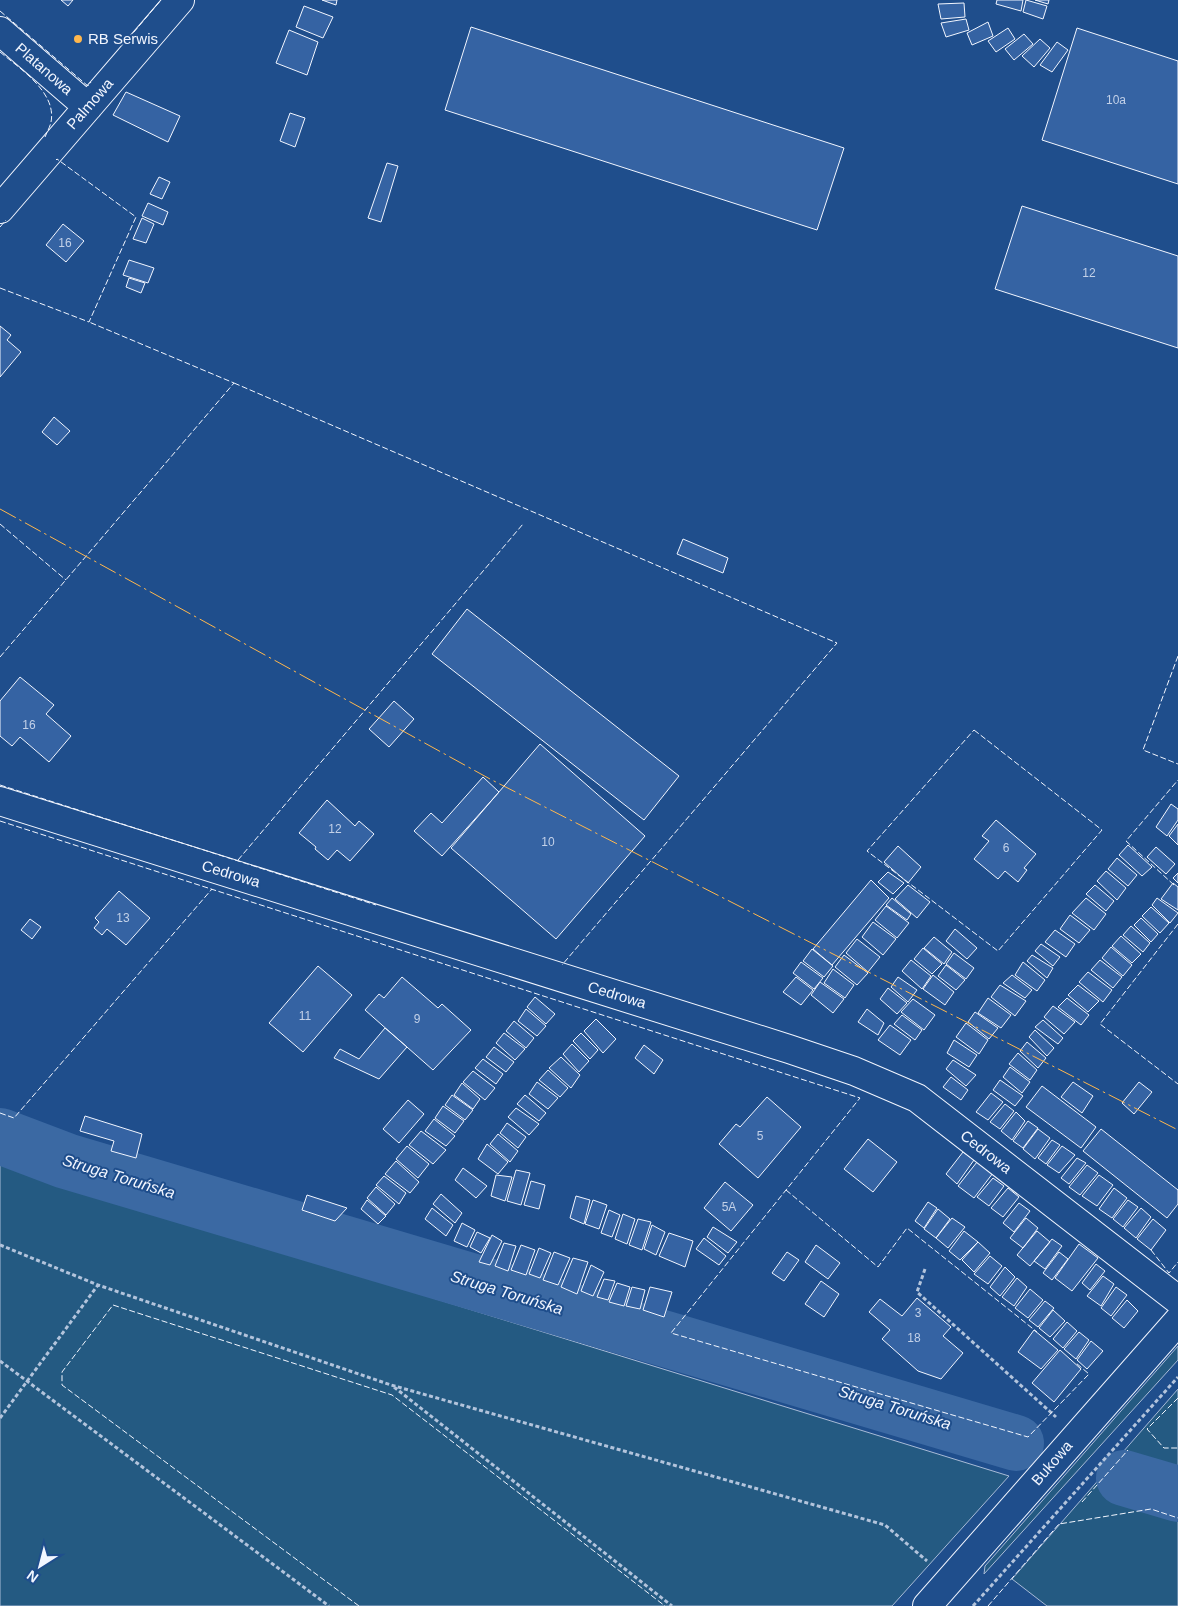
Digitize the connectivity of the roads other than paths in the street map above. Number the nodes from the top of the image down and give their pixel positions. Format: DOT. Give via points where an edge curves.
graph roads {
  1 [pos="180,0"];
  2 [pos="0,31"];
  3 [pos="88,106"];
  4 [pos="0,209"];
  5 [pos="0,801"];
  6 [pos="1178,1300"];
  7 [pos="1178,1321"];
  8 [pos="927,1606"];
  1 -- 3 [label="street, Palmowa"];
  2 -- 3 [label="street, Platanowa"];
  3 -- 4 [label="street, Palmowa"];
  5 -- 6 [label="street, Cedrowa" via="854,1071 917,1098"];
  7 -- 8 [label="street, Bukowa"];
}
